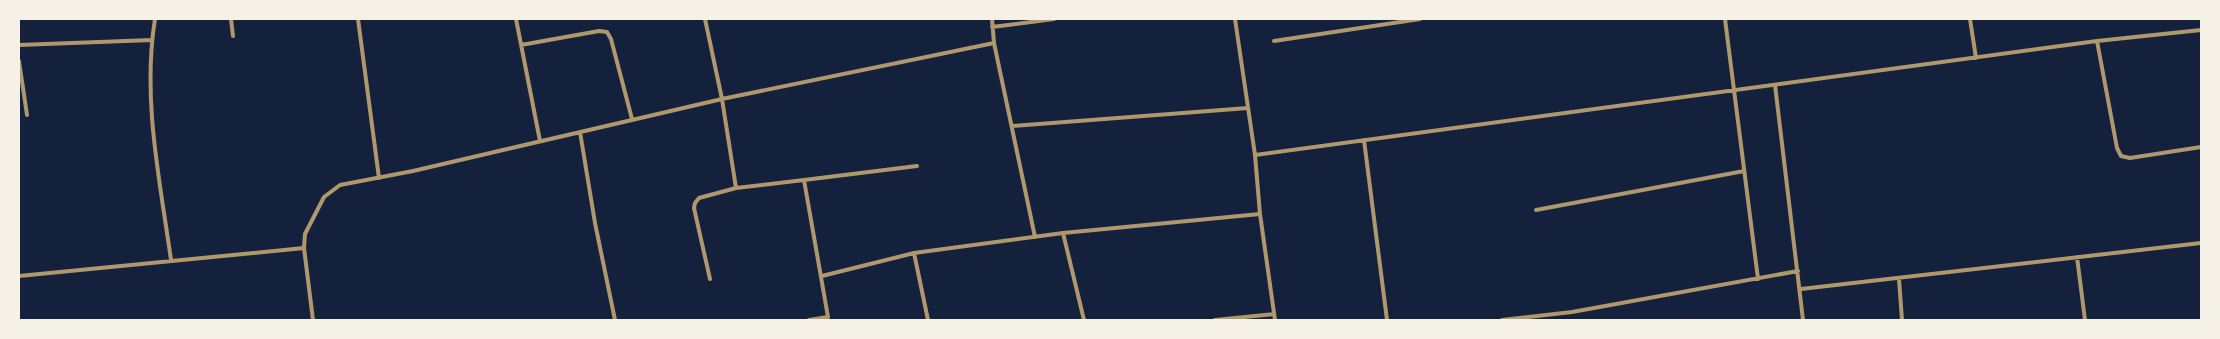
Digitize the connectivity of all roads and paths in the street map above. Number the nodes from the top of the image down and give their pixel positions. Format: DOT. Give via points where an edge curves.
graph roads {
  1 [pos="155,19"];
  2 [pos="231,19"];
  3 [pos="358,19"];
  4 [pos="516,19"];
  5 [pos="705,19"];
  6 [pos="992,19"];
  7 [pos="1054,19"];
  8 [pos="1235,19"];
  9 [pos="1420,19"];
  10 [pos="1725,19"];
  11 [pos="1970,19"];
  12 [pos="992,27"];
  13 [pos="2201,30"];
  14 [pos="233,36"];
  15 [pos="152,40"];
  16 [pos="1274,41"];
  17 [pos="2097,41"];
  18 [pos="994,43"];
  19 [pos="19,45"];
  20 [pos="521,46"];
  21 [pos="1976,58"];
  22 [pos="19,61"];
  23 [pos="1775,85"];
  24 [pos="1734,90"];
  25 [pos="722,99"];
  26 [pos="1248,108"];
  27 [pos="27,115"];
  28 [pos="632,119"];
  29 [pos="1012,126"];
  30 [pos="580,132"];
  31 [pos="1364,140"];
  32 [pos="540,141"];
  33 [pos="2201,147"];
  34 [pos="1255,155"];
  35 [pos="917,166"];
  36 [pos="1744,170"];
  37 [pos="379,178"];
  38 [pos="804,180"];
  39 [pos="736,188"];
  40 [pos="1536,210"];
  41 [pos="1260,214"];
  42 [pos="1063,233"];
  43 [pos="1034,237"];
  44 [pos="2201,243"];
  45 [pos="304,248"];
  46 [pos="914,253"];
  47 [pos="2077,257"];
  48 [pos="171,260"];
  49 [pos="1798,271"];
  50 [pos="19,276"];
  51 [pos="822,276"];
  52 [pos="1758,278"];
  53 [pos="710,279"];
  54 [pos="1899,279"];
  55 [pos="1800,290"];
  56 [pos="1274,314"];
  57 [pos="828,318"];
  58 [pos="313,320"];
  59 [pos="615,320"];
  60 [pos="809,320"];
  61 [pos="928,320"];
  62 [pos="1084,320"];
  63 [pos="1215,320"];
  64 [pos="1274,320"];
  65 [pos="1387,320"];
  66 [pos="1502,320"];
  67 [pos="1803,320"];
  68 [pos="1902,320"];
  69 [pos="2084,320"];
  1 -- 15 [label="street"];
  2 -- 14 [label="street"];
  3 -- 37 [label="street"];
  4 -- 20 [label="street"];
  5 -- 25 [label="street"];
  6 -- 12 [label="street"];
  7 -- 12 [label="street"];
  8 -- 26 [label="street"];
  9 -- 16 [label="street"];
  10 -- 24 [label="street"];
  11 -- 21 [label="street"];
  12 -- 18 [label="street"];
  13 -- 17 [label="street"];
  15 -- 19 [label="street"];
  15 -- 48 [label="street" via="150,66 154,132"];
  17 -- 21 [label="street"];
  17 -- 33 [label="street" via="2117,148 2121,156 2130,158"];
  18 -- 25 [label="street"];
  18 -- 29 [label="street"];
  20 -- 28 [label="street" via="599,31 607,32 611,38"];
  20 -- 32 [label="street"];
  21 -- 23 [label="street"];
  22 -- 27 [label="street"];
  23 -- 24 [label="street"];
  23 -- 49 [label="street"];
  24 -- 31 [label="street"];
  24 -- 36 [label="street"];
  25 -- 28 [label="street"];
  25 -- 39 [label="street"];
  26 -- 29 [label="street"];
  26 -- 34 [label="street"];
  28 -- 30 [label="street"];
  29 -- 43 [label="street"];
  30 -- 32 [label="street"];
  30 -- 59 [label="street" via="594,223"];
  31 -- 34 [label="street"];
  31 -- 65 [label="street"];
  32 -- 37 [label="street"];
  34 -- 41 [label="street"];
  35 -- 38 [label="street"];
  36 -- 40 [label="street"];
  36 -- 52 [label="street"];
  37 -- 45 [label="street" via="340,185 324,197 305,234"];
  38 -- 39 [label="street"];
  38 -- 51 [label="street"];
  39 -- 53 [label="street" via="699,198 695,203"];
  41 -- 42 [label="street"];
  41 -- 56 [label="street"];
  42 -- 43 [label="street"];
  42 -- 62 [label="street"];
  43 -- 46 [label="street"];
  44 -- 47 [label="street"];
  45 -- 48 [label="street"];
  45 -- 58 [label="street"];
  46 -- 51 [label="street"];
  46 -- 61 [label="street"];
  47 -- 54 [label="street"];
  47 -- 69 [label="street"];
  48 -- 50 [label="street"];
  49 -- 52 [label="street"];
  49 -- 55 [label="street"];
  51 -- 57 [label="street"];
  52 -- 66 [label="street" via="1572,312"];
  54 -- 55 [label="street"];
  54 -- 68 [label="street"];
  55 -- 67 [label="street"];
  56 -- 63 [label="street"];
  56 -- 64 [label="street"];
  57 -- 60 [label="street"];
}
